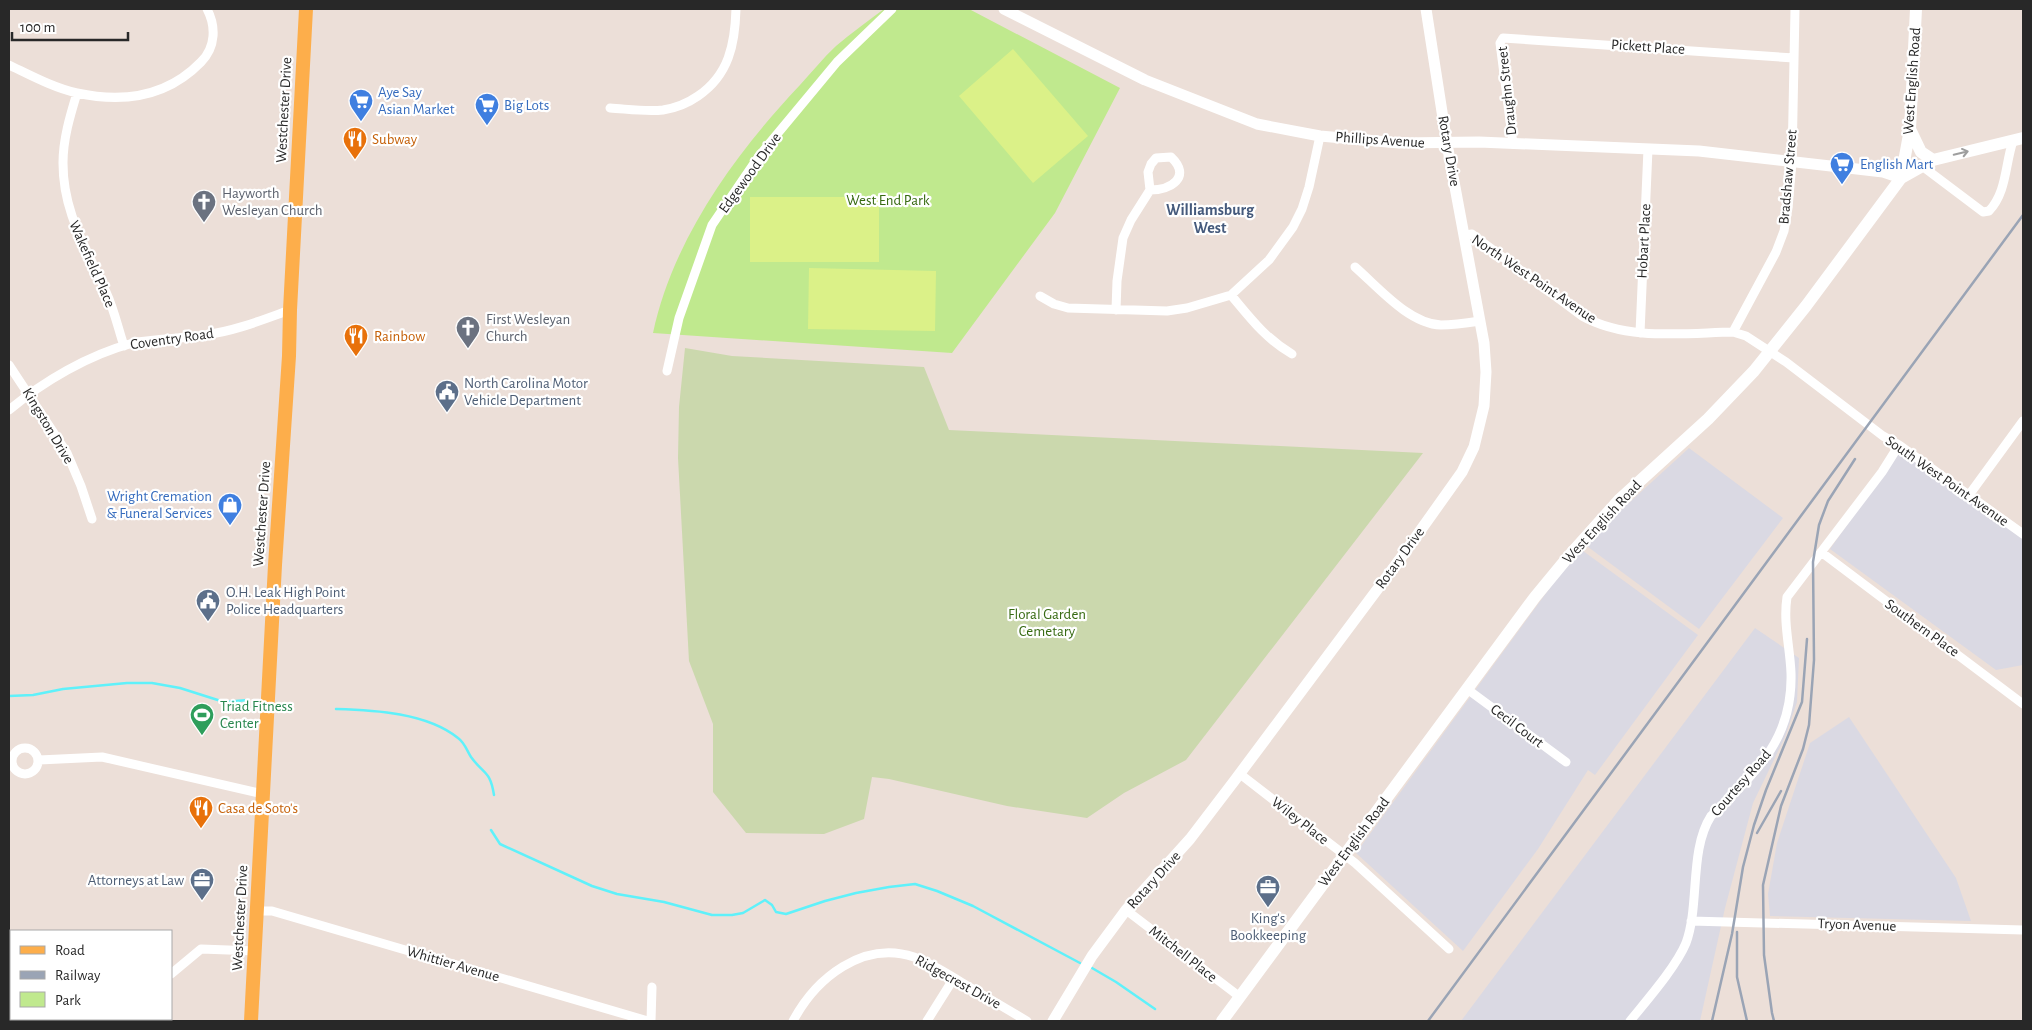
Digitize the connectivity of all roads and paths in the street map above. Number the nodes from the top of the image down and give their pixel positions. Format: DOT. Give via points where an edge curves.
graph roads {
  1 [pos="207,9"];
  2 [pos="306,9"];
  3 [pos="736,9"];
  4 [pos="892,9"];
  5 [pos="1004,9"];
  6 [pos="1426,9"];
  7 [pos="1795,9"];
  8 [pos="1916,9"];
  9 [pos="1503,38"];
  10 [pos="1794,58"];
  11 [pos="9,65"];
  12 [pos="77,93"];
  13 [pos="610,108"];
  14 [pos="1910,129"];
  15 [pos="1320,136"];
  16 [pos="2018,139"];
  17 [pos="1447,144"];
  18 [pos="1513,144"];
  19 [pos="1648,149"];
  20 [pos="1792,162"];
  21 [pos="1927,163"];
  22 [pos="1900,178"];
  23 [pos="1150,190"];
  24 [pos="1465,235"];
  25 [pos="1355,267"];
  26 [pos="1231,295"];
  27 [pos="1040,296"];
  28 [pos="290,310"];
  29 [pos="1116,310"];
  30 [pos="1480,320"];
  31 [pos="1733,332"];
  32 [pos="1640,333"];
  33 [pos="124,346"];
  34 [pos="1770,352"];
  35 [pos="1292,354"];
  36 [pos="9,365"];
  37 [pos="667,371"];
  38 [pos="30,394"];
  39 [pos="9,410"];
  40 [pos="2023,421"];
  41 [pos="1871,427"];
  42 [pos="1899,445"];
  43 [pos="1969,495"];
  44 [pos="92,519"];
  45 [pos="2023,534"];
  46 [pos="1821,552"];
  47 [pos="1467,689"];
  48 [pos="2023,704"];
  49 [pos="39,760"];
  50 [pos="10,761"];
  51 [pos="1566,762"];
  52 [pos="1240,774"];
  53 [pos="263,794"];
  54 [pos="1345,855"];
  55 [pos="1126,910"];
  56 [pos="257,911"];
  57 [pos="1691,921"];
  58 [pos="2023,930"];
  59 [pos="1449,949"];
  60 [pos="254,952"];
  61 [pos="172,973"];
  62 [pos="954,978"];
  63 [pos="652,987"];
  64 [pos="1240,997"];
  65 [pos="251,1021"];
  66 [pos="650,1021"];
  67 [pos="793,1021"];
  68 [pos="927,1021"];
  69 [pos="1027,1021"];
  70 [pos="1054,1021"];
  71 [pos="1222,1021"];
  72 [pos="1630,1021"];
  1 -- 12 [label="street" via="214,34 210,47 204,59 177,83 139,95 112,97"];
  2 -- 28 [label="main road, Westchester Drive"];
  3 -- 13 [label="street" via="734,41 728,62 704,92 672,108"];
  4 -- 37 [label="street, Edgewood Drive" via="837,62 759,156 712,225 679,318"];
  5 -- 15 [label="street, Phillips Avenue" via="1145,80 1257,124"];
  6 -- 17 [label="street, Rotary Drive"];
  7 -- 10 [label="street, Bradshaw Street"];
  8 -- 14 [label="main road, West English Road"];
  9 -- 10 [label="street, Pickett Place"];
  9 -- 18 [label="street, Draughn Street" via="1500,43"];
  10 -- 20 [label="street, Bradshaw Street"];
  11 -- 12 [label="street"];
  12 -- 33 [label="street, Wakefield Place" via="66,131 63,164 70,211 75,230 106,292"];
  14 -- 21 [label="main road"];
  14 -- 22 [label="main road, West English Road"];
  15 -- 17 [label="street, Phillips Avenue"];
  15 -- 26 [label="street" via="1309,187 1294,227 1269,260"];
  21 -- 16 [label="main road, one-way"];
  16 -- 21 [label="street" via="2008,157 2002,190 1990,211 1983,212"];
  17 -- 18 [label="street, Phillips Avenue"];
  17 -- 24 [label="street, Rotary Drive"];
  18 -- 19 [label="street, Phillips Avenue"];
  19 -- 20 [label="street, Phillips Avenue" via="1699,151"];
  19 -- 32 [label="street, Hobart Place"];
  20 -- 22 [label="street, Phillips Avenue" via="1883,172"];
  20 -- 31 [label="street, Bradshaw Street" via="1784,232"];
  21 -- 22 [label="main road"];
  22 -- 34 [label="main road, West English Road"];
  23 -- 29 [label="street" via="1123,238"];
  24 -- 30 [label="street, Rotary Drive"];
  24 -- 32 [label="street, North West Point Avenue" via="1472,234 1593,322"];
  25 -- 30 [label="street" via="1403,309 1422,320 1440,325"];
  26 -- 29 [label="street" via="1167,311"];
  26 -- 35 [label="street" via="1260,330"];
  27 -- 29 [label="street" via="1068,308"];
  28 -- 33 [label="street, Coventry Road" via="222,332"];
  28 -- 53 [label="main road, Westchester Drive"];
  30 -- 52 [label="street, Rotary Drive" via="1486,388 1481,422 1470,456 1403,555"];
  31 -- 32 [label="street, North West Point Avenue"];
  31 -- 34 [label="street, North West Point Avenue" via="1746,336"];
  33 -- 38 [label="street, Coventry Road" via="83,362"];
  34 -- 41 [label="street, North West Point Avenue"];
  34 -- 47 [label="main road, West English Road" via="1722,405 1619,500 1535,597"];
  36 -- 38 [label="street, Kingston Drive"];
  38 -- 39 [label="street, Coventry Road"];
  38 -- 44 [label="street, Kingston Drive" via="67,453"];
  40 -- 43 [label="street"];
  41 -- 42 [label="street, South West Point Avenue"];
  42 -- 43 [label="street, South West Point Avenue"];
  42 -- 46 [label="street, Courtesy Road"];
  43 -- 45 [label="street, South West Point Avenue"];
  46 -- 48 [label="street, Southern Place"];
  46 -- 57 [label="street, Courtesy Road" via="1787,597 1785,622 1791,694 1782,730 1769,755 1704,827"];
  47 -- 51 [label="street, Cecil Court"];
  47 -- 54 [label="main road, West English Road"];
  49 -- 50 [label="street" via="32,750 24,748 16,752"];
  49 -- 50 [label="street" via="36,769 29,774 17,772"];
  49 -- 53 [label="street" via="102,757"];
  52 -- 54 [label="street, Wiley Place"];
  52 -- 55 [label="street, Rotary Drive" via="1190,839"];
  53 -- 56 [label="main road, Westchester Drive"];
  54 -- 59 [label="street, Wiley Place"];
  54 -- 64 [label="main road, West English Road"];
  55 -- 64 [label="street, Mitchell Place"];
  55 -- 70 [label="street, Rotary Drive" via="1092,956"];
  56 -- 60 [label="main road, Westchester Drive"];
  56 -- 66 [label="street, Whittier Avenue" via="272,911"];
  57 -- 58 [label="street, Tryon Avenue"];
  57 -- 72 [label="street, Courtesy Road" via="1685,944 1666,975"];
  60 -- 61 [label="street" via="201,949"];
  60 -- 65 [label="main road, Westchester Drive"];
  62 -- 67 [label="street, Ridgecrest Drive" via="913,957 869,955 853,960 832,974 807,1000"];
  62 -- 68 [label="street"];
  62 -- 69 [label="street, Ridgecrest Drive"];
  63 -- 66 [label="street"];
  64 -- 71 [label="main road, West English Road"];
}
